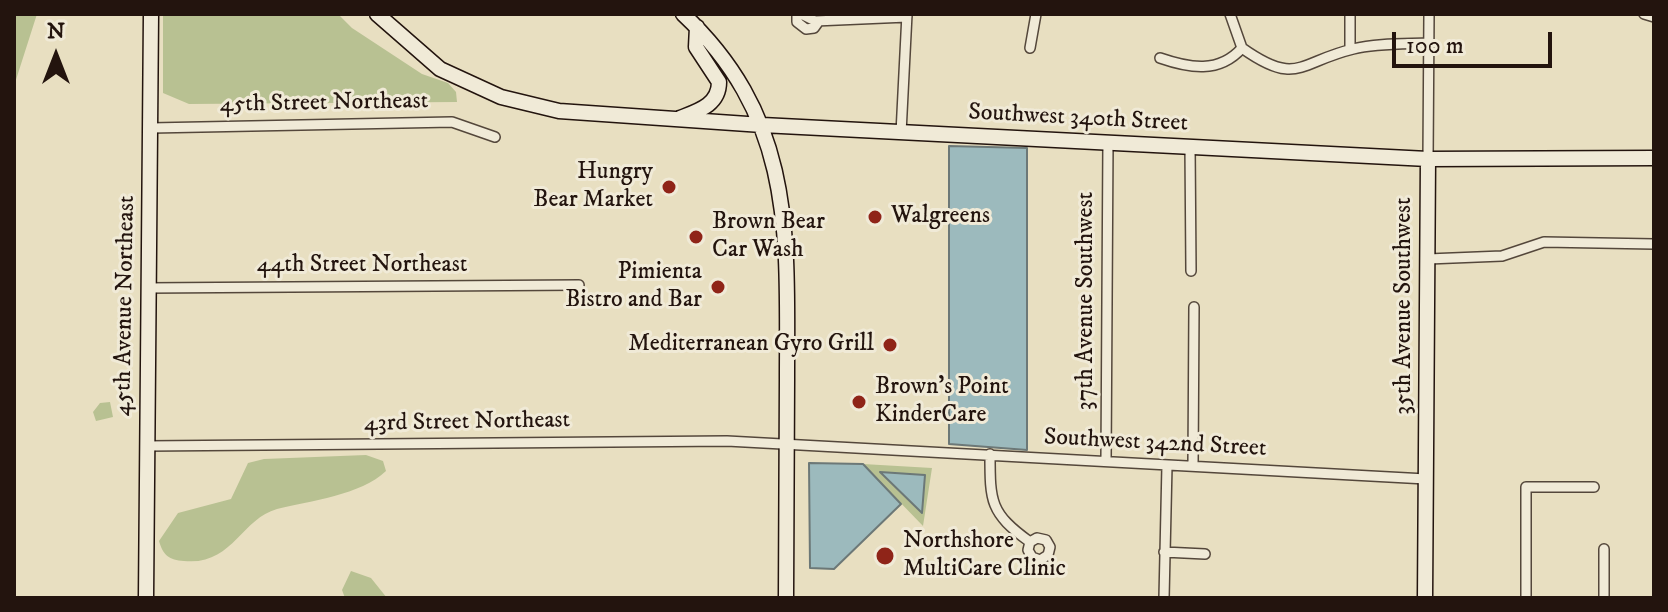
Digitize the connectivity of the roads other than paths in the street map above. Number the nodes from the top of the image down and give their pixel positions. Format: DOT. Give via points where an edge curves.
graph roads {
  1 [pos="151,14"];
  2 [pos="377,14"];
  3 [pos="683,14"];
  4 [pos="799,14"];
  5 [pos="1036,14"];
  6 [pos="1230,14"];
  7 [pos="1350,14"];
  8 [pos="1429,14"];
  9 [pos="1644,14"];
  10 [pos="907,15"];
  11 [pos="1654,17"];
  12 [pos="697,27"];
  13 [pos="1429,43"];
  14 [pos="1030,48"];
  15 [pos="1242,48"];
  16 [pos="1350,49"];
  17 [pos="1160,58"];
  18 [pos="676,120"];
  19 [pos="762,125"];
  20 [pos="151,128"];
  21 [pos="901,133"];
  22 [pos="495,137"];
  23 [pos="1108,141"];
  24 [pos="1190,146"];
  25 [pos="1654,158"];
  26 [pos="1428,159"];
  27 [pos="1654,244"];
  28 [pos="1428,259"];
  29 [pos="1191,271"];
  30 [pos="579,285"];
  31 [pos="147,288"];
  32 [pos="1194,307"];
  33 [pos="787,444"];
  34 [pos="147,446"];
  35 [pos="990,454"];
  36 [pos="1106,461"];
  37 [pos="1167,465"];
  38 [pos="1193,466"];
  39 [pos="1426,479"];
  40 [pos="1594,487"];
  41 [pos="1030,542"];
  42 [pos="1604,549"];
  43 [pos="1164,552"];
  44 [pos="1205,554"];
  45 [pos="146,598"];
  46 [pos="786,598"];
  47 [pos="1164,598"];
  48 [pos="1425,598"];
  49 [pos="1526,598"];
  50 [pos="1604,598"];
  1 -- 20 [label="main road, 45th Avenue Northeast"];
  2 -- 18 [label="main road, Southwest 340th Street" via="440,69 501,97 559,111"];
  3 -- 12 [label="main road"];
  4 -- 10 [label="street" via="819,21"];
  5 -- 14 [label="street"];
  6 -- 15 [label="street"];
  7 -- 16 [label="street"];
  8 -- 13 [label="street, 35th Avenue Southwest"];
  9 -- 11 [label="street"];
  10 -- 21 [label="street"];
  12 -- 18 [label="main road" via="696,47 719,89 709,106"];
  12 -- 19 [label="main road" via="732,69"];
  13 -- 16 [label="street"];
  13 -- 26 [label="street, 35th Avenue Southwest"];
  15 -- 16 [label="street" via="1264,64 1291,70"];
  15 -- 17 [label="street" via="1225,63 1204,66"];
  18 -- 19 [label="main road, Southwest 340th Street"];
  19 -- 21 [label="main road, Southwest 340th Street"];
  19 -- 33 [label="main road" via="787,246"];
  20 -- 22 [label="street, 45th Street Northeast" via="452,122"];
  20 -- 31 [label="main road, 45th Avenue Northeast"];
  21 -- 23 [label="main road, Southwest 340th Street"];
  23 -- 24 [label="main road, Southwest 340th Street"];
  23 -- 36 [label="street, 37th Avenue Southwest"];
  24 -- 26 [label="main road, Southwest 340th Street"];
  24 -- 29 [label="street"];
  25 -- 26 [label="main road, Southwest 340th Street"];
  26 -- 28 [label="main road, 35th Avenue Southwest"];
  27 -- 28 [label="street" via="1544,242 1502,256"];
  28 -- 39 [label="main road, 35th Avenue Southwest"];
  30 -- 31 [label="street, 44th Street Northeast"];
  31 -- 34 [label="main road, 45th Avenue Northeast"];
  32 -- 38 [label="street"];
  33 -- 34 [label="street, 43rd Street Northeast"];
  33 -- 35 [label="street, Southwest 342nd Street"];
  33 -- 46 [label="main road"];
  34 -- 45 [label="main road, 45th Avenue Northeast"];
  35 -- 36 [label="street, Southwest 342nd Street"];
  35 -- 41 [label="street" via="994,507"];
  36 -- 37 [label="street, Southwest 342nd Street"];
  37 -- 38 [label="street, Southwest 342nd Street"];
  37 -- 43 [label="street"];
  38 -- 39 [label="street, Southwest 342nd Street"];
  39 -- 48 [label="main road, 35th Avenue Southwest"];
  40 -- 49 [label="street" via="1526,487"];
  42 -- 50 [label="street"];
  43 -- 44 [label="street"];
  43 -- 47 [label="street"];
}
